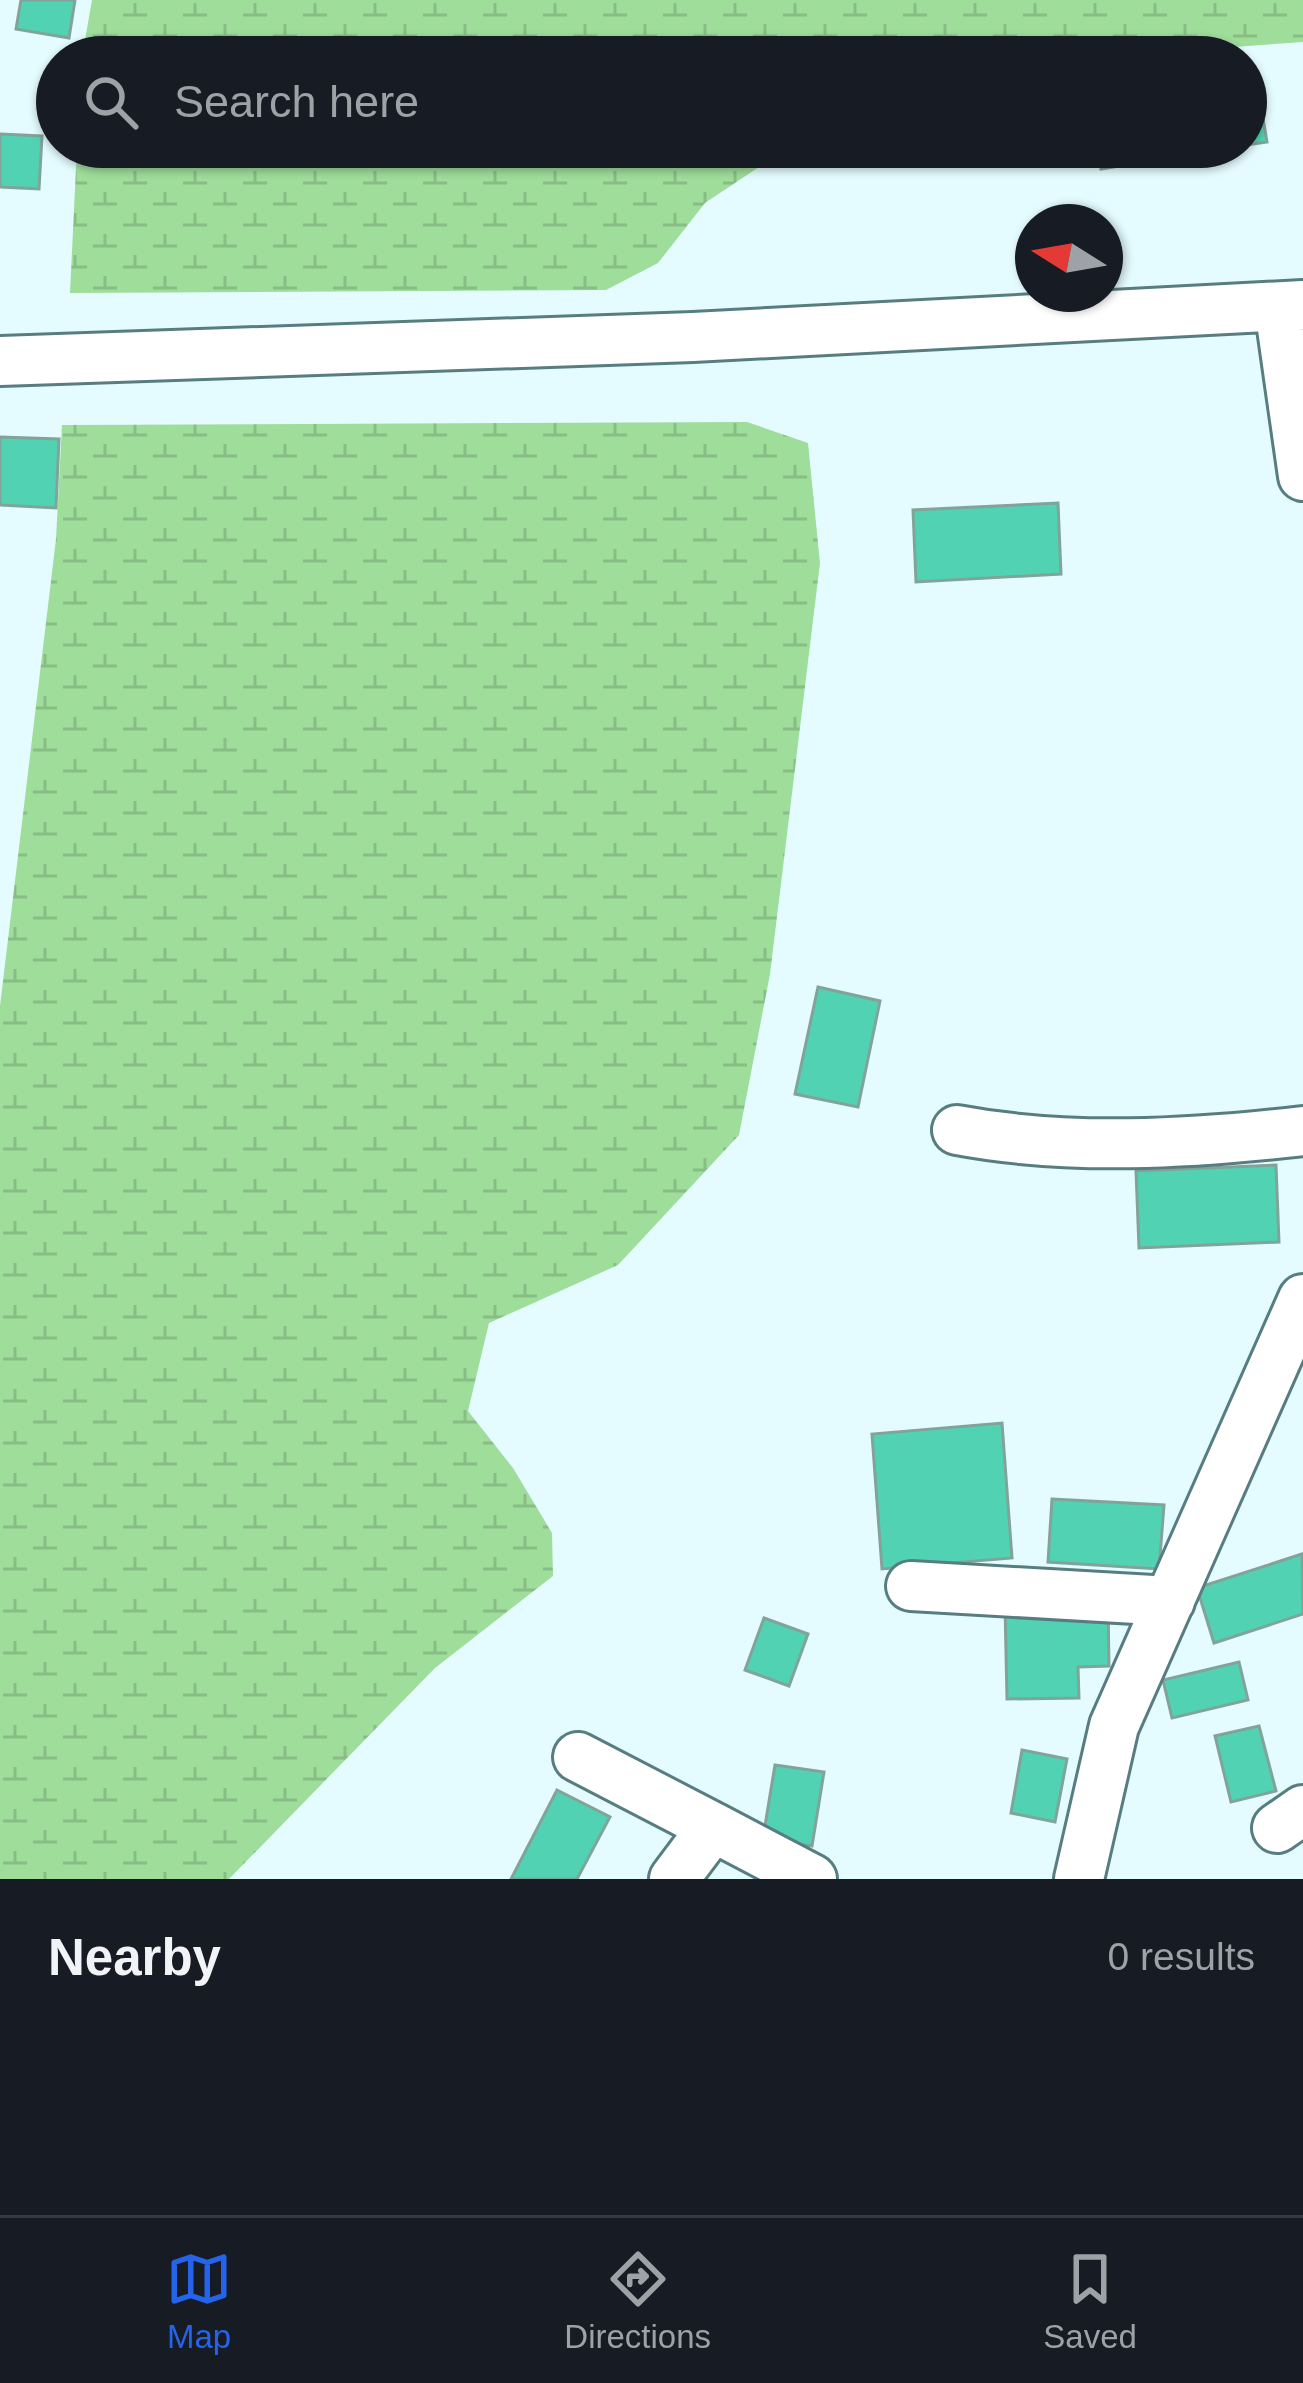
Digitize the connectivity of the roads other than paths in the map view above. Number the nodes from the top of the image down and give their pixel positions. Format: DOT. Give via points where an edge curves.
graph roads {
  1 [pos="1291,306"];
  2 [pos="0,362"];
  3 [pos="1303,476"];
  4 [pos="957,1130"];
  5 [pos="1303,1131"];
  6 [pos="1303,1299"];
  7 [pos="911,1586"];
  8 [pos="1170,1601"];
  9 [pos="578,1756"];
  10 [pos="713,1827"];
  11 [pos="674,1879"];
  12 [pos="812,1879"];
  13 [pos="1078,1879"];
  1 -- 2 [label="street"];
  1 -- 3 [label="street"];
  4 -- 5 [label="street" via="1008,1140 1219,1140"];
  6 -- 8 [label="street"];
  7 -- 8 [label="street"];
  8 -- 13 [label="street" via="1114,1726"];
  9 -- 10 [label="street"];
  10 -- 11 [label="street"];
  10 -- 12 [label="street"];
}
